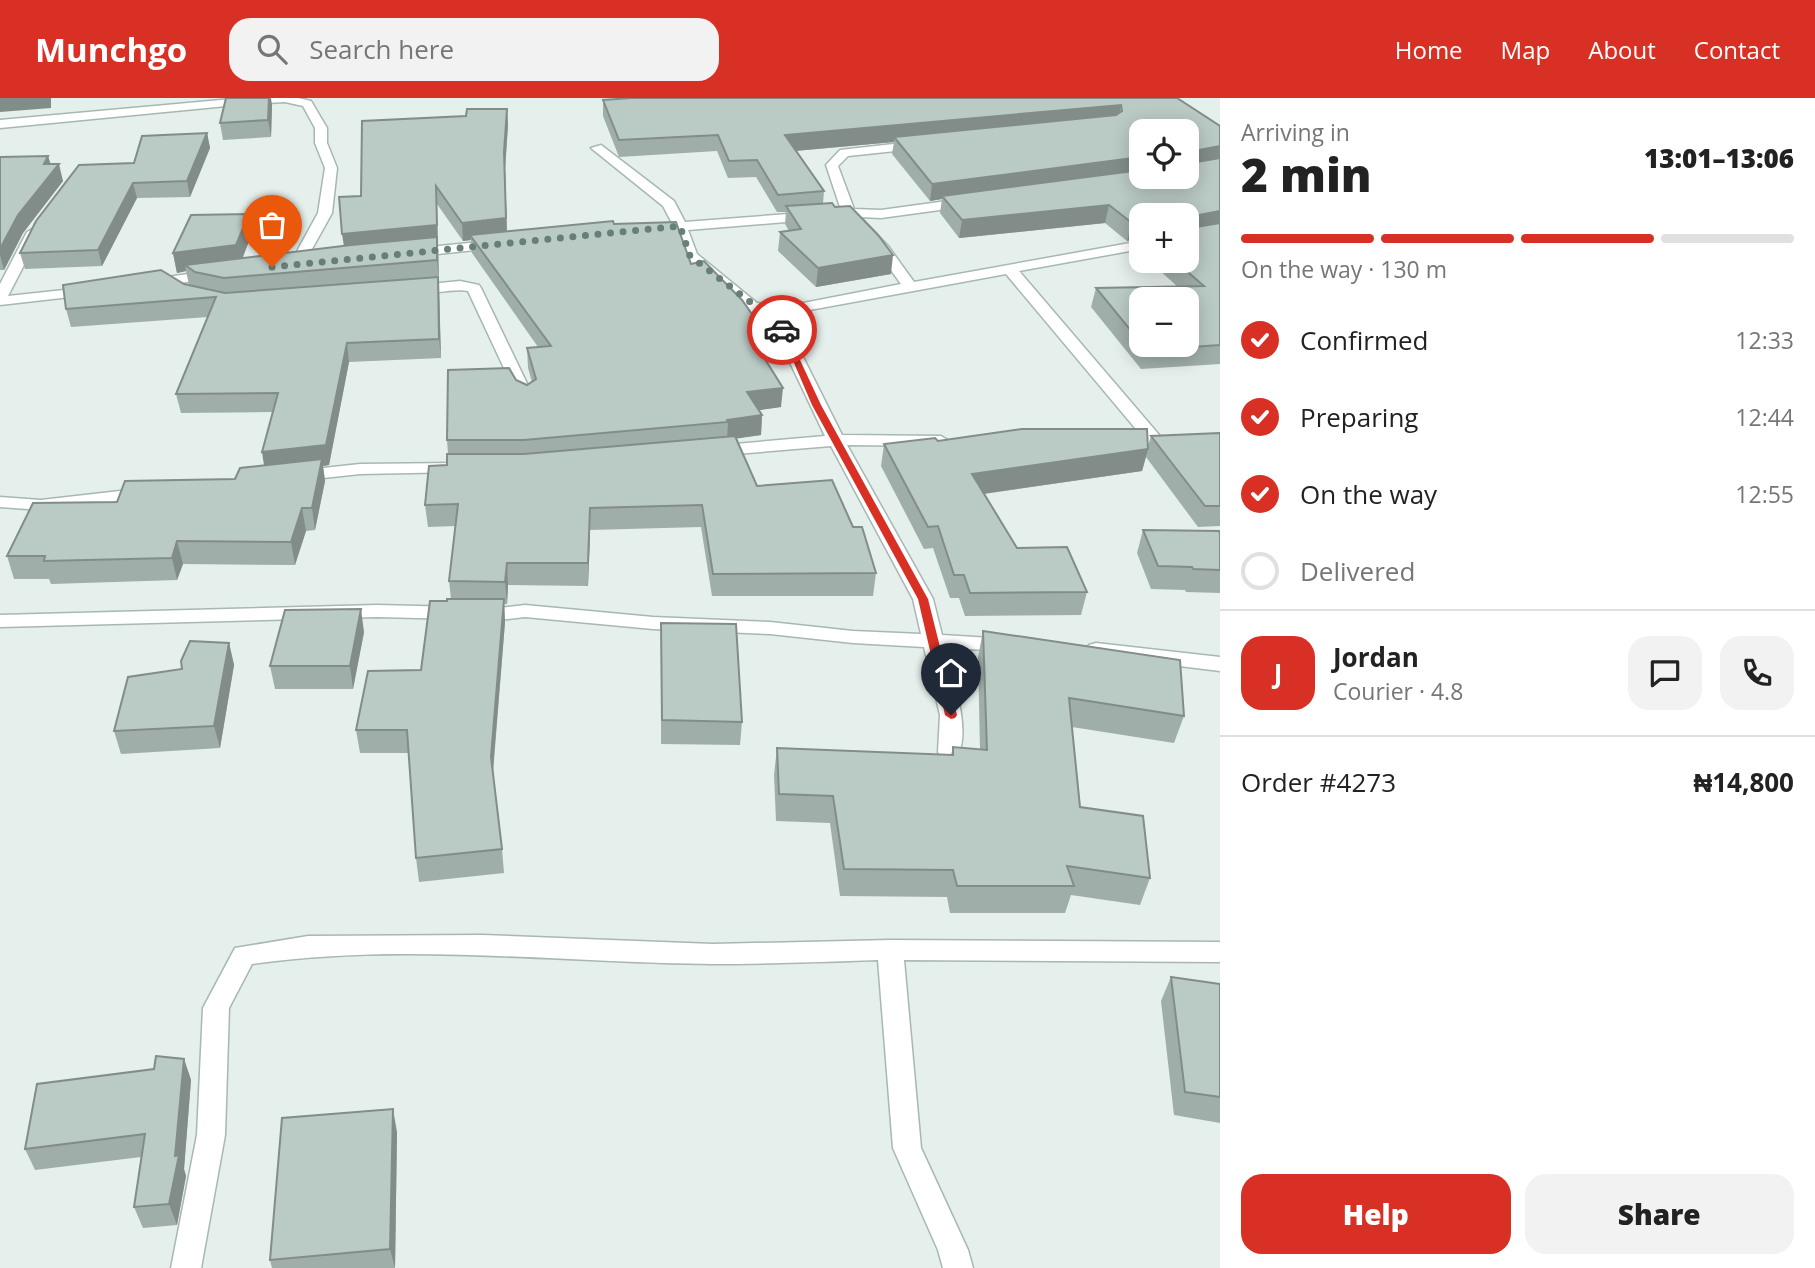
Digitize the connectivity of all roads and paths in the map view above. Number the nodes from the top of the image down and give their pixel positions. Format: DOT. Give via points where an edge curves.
graph roads {
  1 [pos="0,124"];
  2 [pos="938,143"];
  3 [pos="597,148"];
  4 [pos="989,200"];
  5 [pos="849,212"];
  6 [pos="39,225"];
  7 [pos="680,226"];
  8 [pos="629,232"];
  9 [pos="513,243"];
  10 [pos="1129,247"];
  11 [pos="393,254"];
  12 [pos="319,262"];
  13 [pos="1010,270"];
  14 [pos="224,272"];
  15 [pos="169,281"];
  16 [pos="131,286"];
  17 [pos="910,287"];
  18 [pos="105,289"];
  19 [pos="397,291"];
  20 [pos="184,292"];
  21 [pos="0,299"];
  22 [pos="757,307"];
  23 [pos="526,398"];
  24 [pos="836,440"];
  25 [pos="962,441"];
  26 [pos="1129,443"];
  27 [pos="701,452"];
  28 [pos="470,468"];
  29 [pos="277,478"];
  30 [pos="166,491"];
  31 [pos="0,502"];
  32 [pos="0,621"];
  33 [pos="933,640"];
  34 [pos="1030,646"];
  35 [pos="1072,648"];
  36 [pos="1220,664"];
  37 [pos="949,752"];
  38 [pos="890,950"];
  39 [pos="1220,952"];
  40 [pos="186,1268"];
  41 [pos="958,1268"];
  1 -- 12 [label="street" via="247,101 307,103 321,128 321,143 331,168 325,213 290,265"];
  2 -- 5 [label="street" via="844,153 836,159 832,165"];
  3 -- 7 [label="street" via="669,204"];
  4 -- 5 [label="street" via="881,214"];
  5 -- 7 [label="street"];
  5 -- 17 [label="street"];
  6 -- 21 [label="street"];
  7 -- 8 [label="street"];
  7 -- 22 [label="street" via="690,256"];
  9 -- 11 [label="street"];
  10 -- 13 [label="street"];
  13 -- 17 [label="street"];
  13 -- 26 [label="street" via="1163,443"];
  14 -- 15 [label="street"];
  15 -- 16 [label="street"];
  15 -- 20 [label="street"];
  17 -- 22 [label="street" via="788,310"];
  18 -- 21 [label="street"];
  19 -- 23 [label="street" via="460,285 474,288"];
  22 -- 24 [label="street" via="781,328"];
  24 -- 25 [label="street"];
  24 -- 27 [label="street"];
  24 -- 33 [label="street" via="923,599"];
  28 -- 29 [label="street" via="360,469"];
  30 -- 31 [label="street" via="41,505"];
  32 -- 33 [label="street" via="525,611"];
  33 -- 34 [label="street"];
  33 -- 37 [label="street" via="951,715"];
  35 -- 36 [label="street"];
  38 -- 39 [label="street"];
  38 -- 40 [label="street" via="713,954 482,945 308,946 244,955 216,1008 211,1135"];
  38 -- 41 [label="street" via="908,1148"];
}
